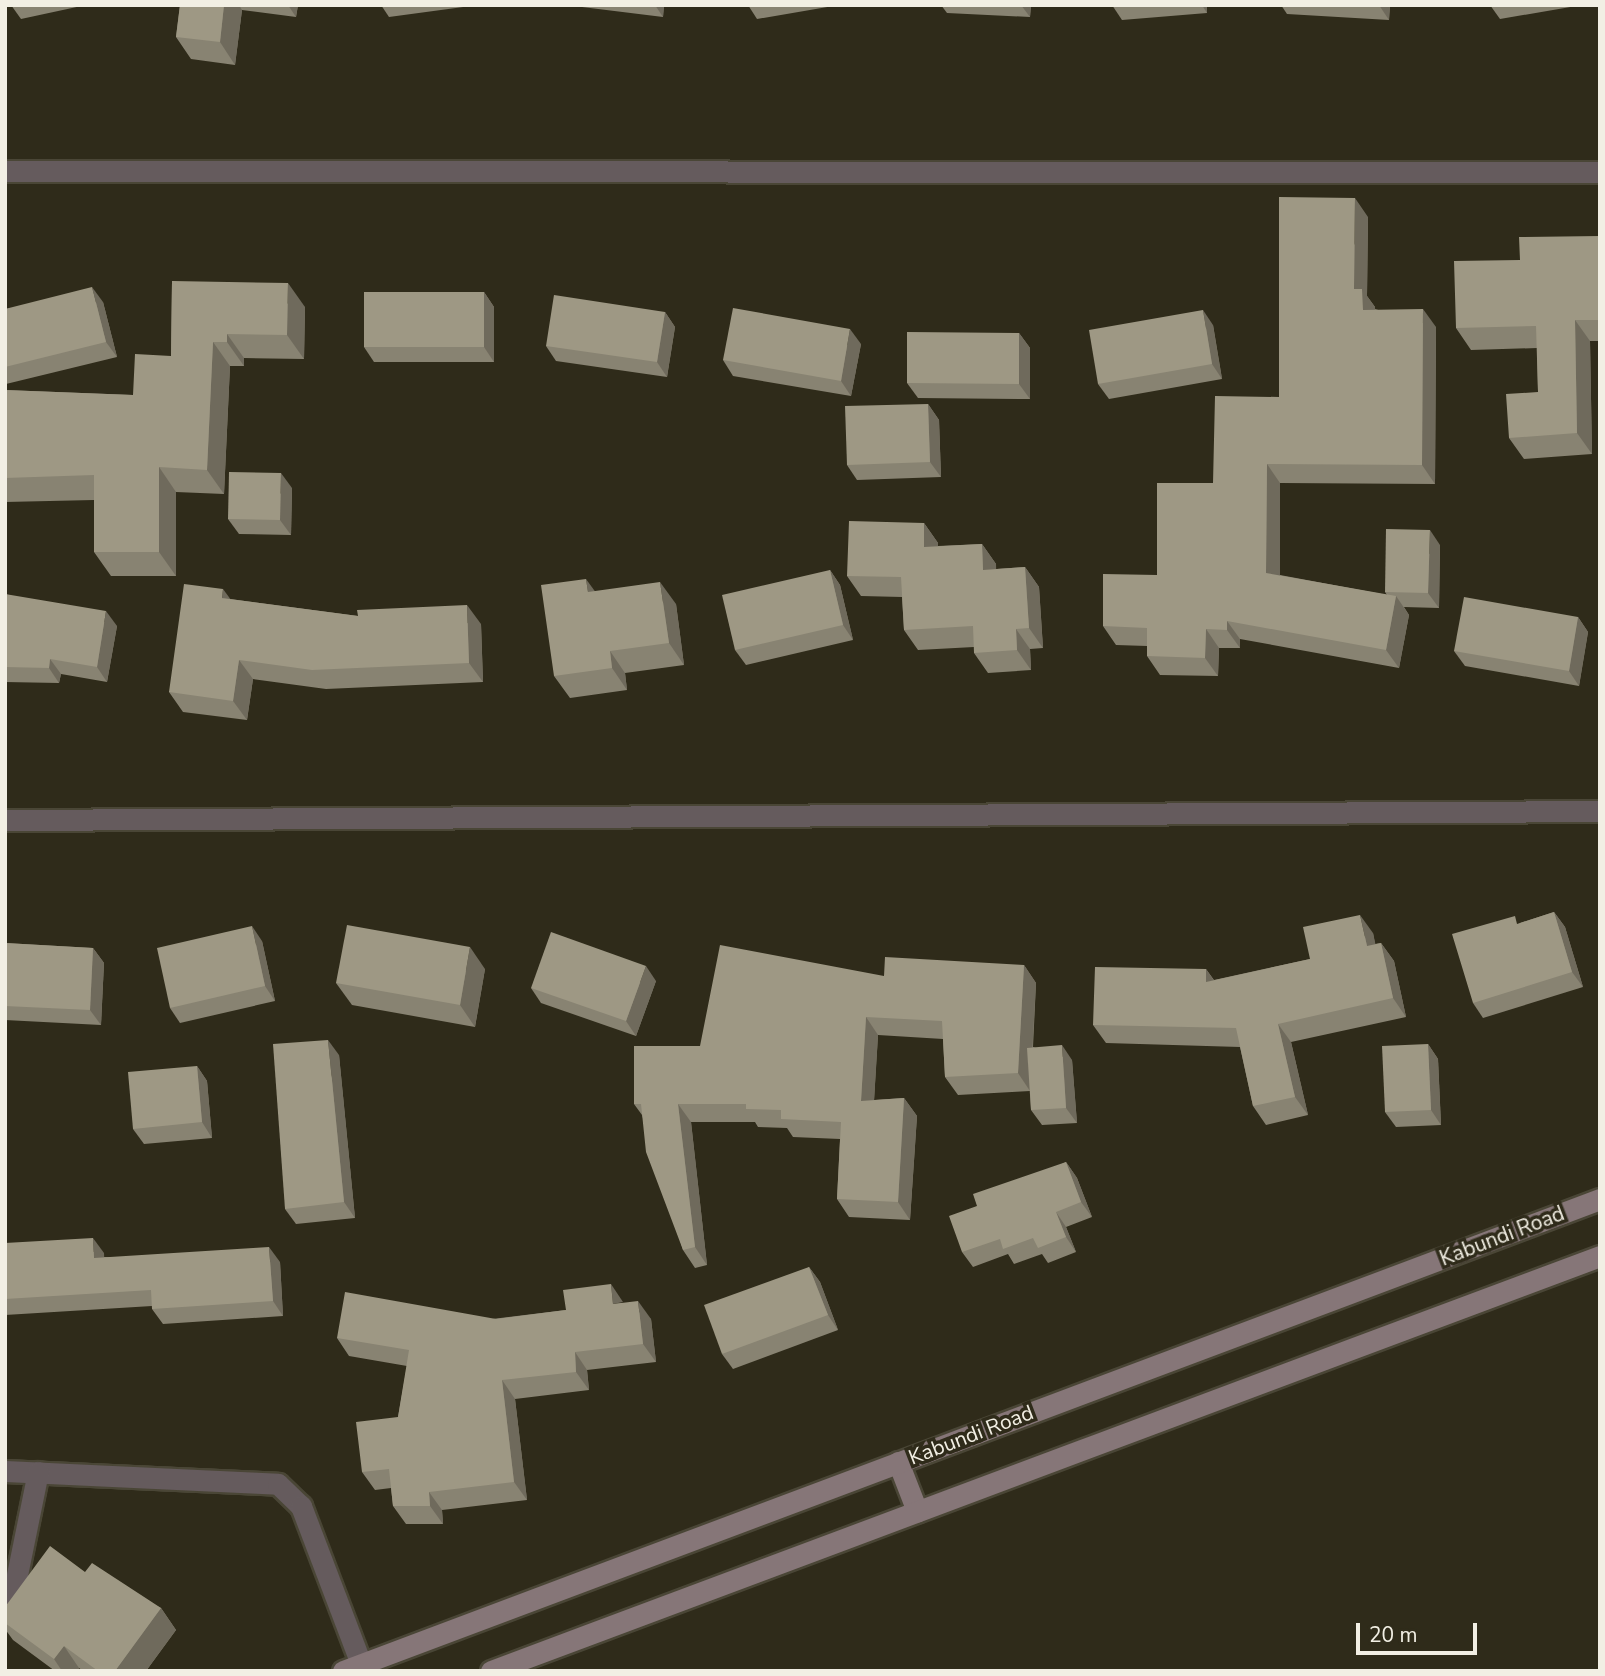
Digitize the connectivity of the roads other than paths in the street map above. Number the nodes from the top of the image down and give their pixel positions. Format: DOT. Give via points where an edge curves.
graph roads {
  1 [pos="5,171"];
  2 [pos="1600,172"];
  3 [pos="1600,811"];
  4 [pos="5,820"];
  5 [pos="1600,1199"];
  6 [pos="1600,1256"];
  7 [pos="898,1462"];
  8 [pos="5,1471"];
  9 [pos="38,1472"];
  10 [pos="917,1511"];
  11 [pos="8,1619"];
  12 [pos="352,1667"];
  13 [pos="491,1671"];
  1 -- 2 [label="street"];
  3 -- 4 [label="street"];
  5 -- 7 [label="street, Kabundi Road"];
  6 -- 10 [label="street"];
  7 -- 10 [label="street"];
  7 -- 12 [label="street, Kabundi Road"];
  8 -- 9 [label="street"];
  9 -- 11 [label="street"];
  9 -- 12 [label="street" via="278,1484 302,1506"];
  10 -- 13 [label="street"];
}
